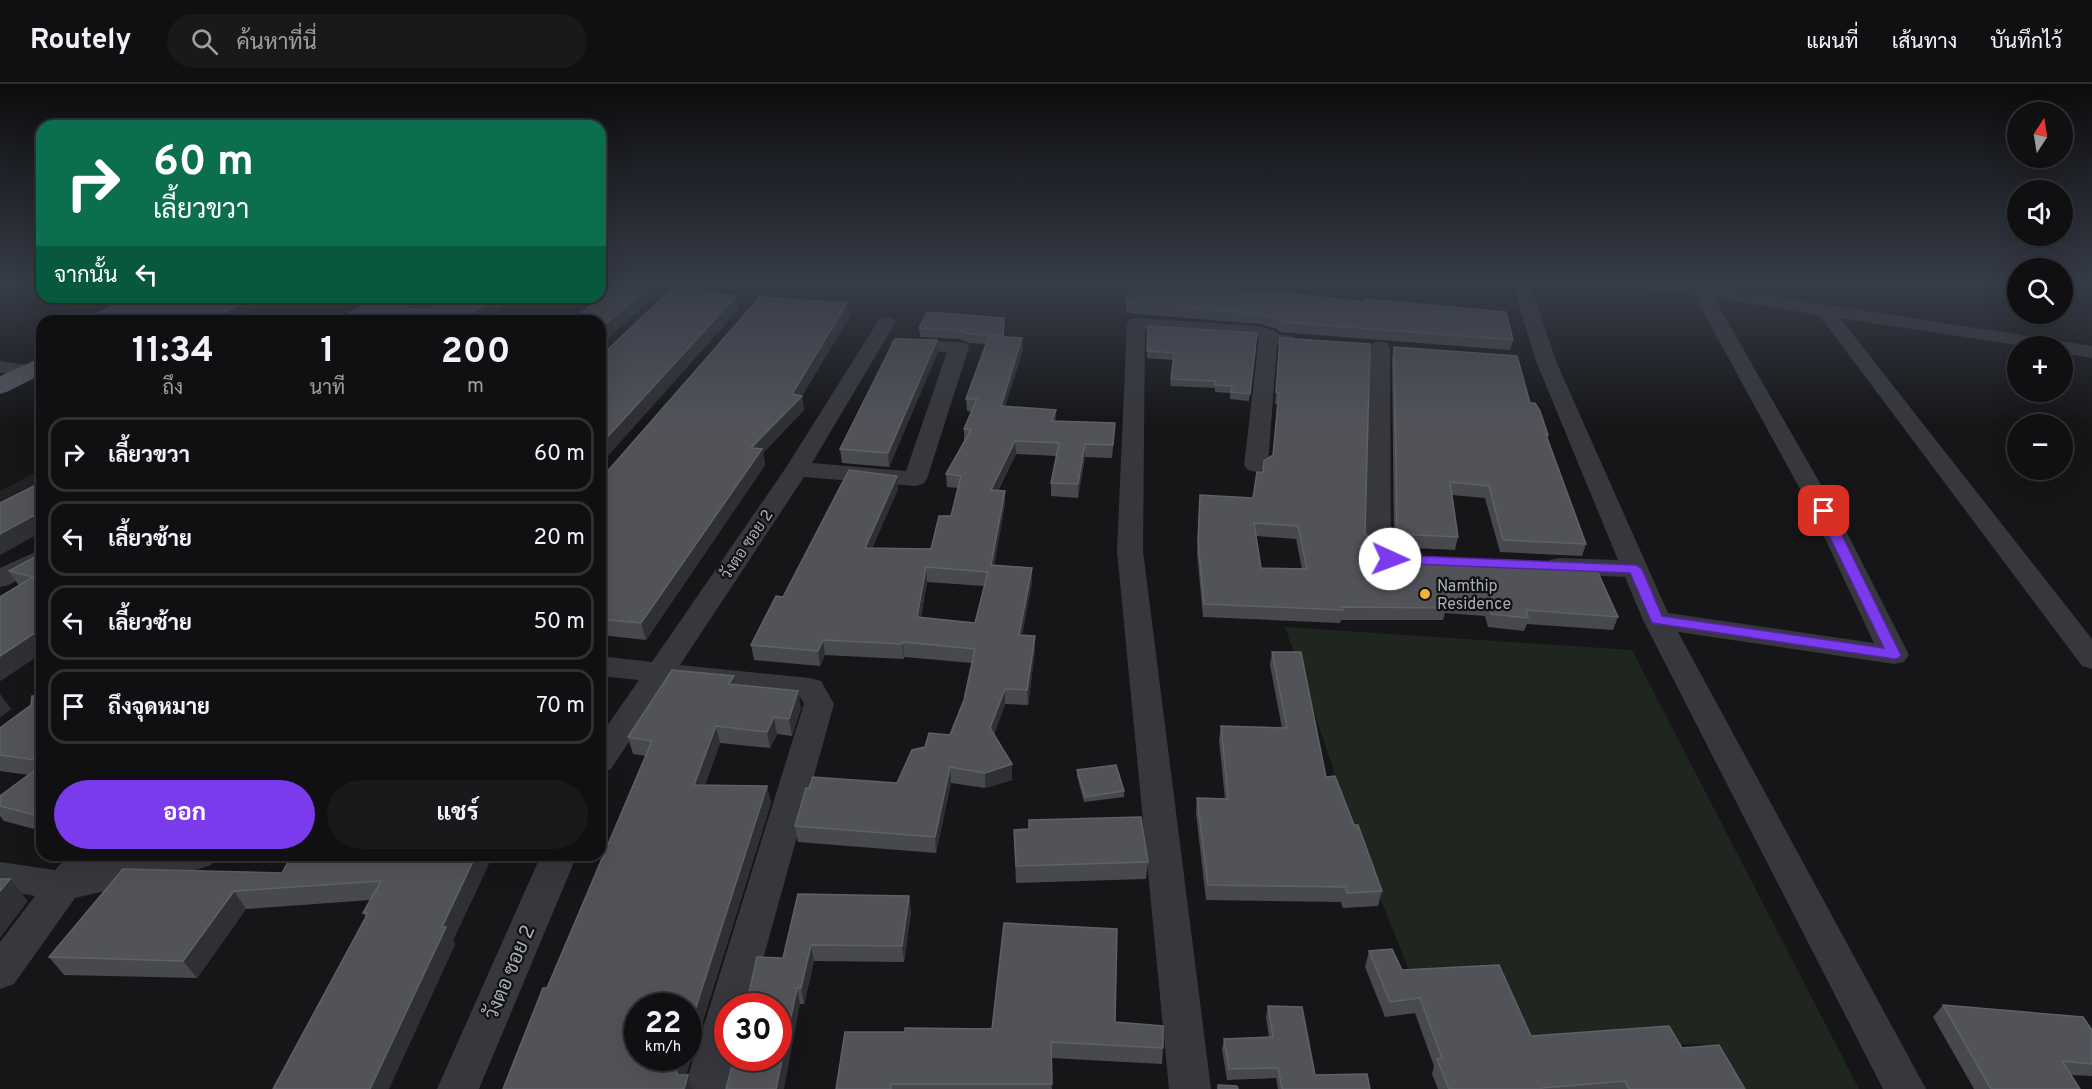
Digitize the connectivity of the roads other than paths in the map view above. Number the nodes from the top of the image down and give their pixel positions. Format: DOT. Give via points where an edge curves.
graph roads {
  1 [pos="1136,330"];
  2 [pos="1226,330"];
  3 [pos="1529,330"];
  4 [pos="1722,330"];
  5 [pos="1840,330"];
  6 [pos="1957,330"];
  7 [pos="2007,338"];
  8 [pos="1268,339"];
  9 [pos="1302,341"];
  10 [pos="1380,347"];
  11 [pos="2073,349"];
  12 [pos="2092,352"];
  13 [pos="1256,465"];
  14 [pos="797,469"];
  15 [pos="36,560"];
  16 [pos="1437,561"];
  17 [pos="1531,565"];
  18 [pos="1636,569"];
  19 [pos="0,579"];
  20 [pos="1657,620"];
  21 [pos="2087,646"];
  22 [pos="606,667"];
  23 [pos="660,672"];
  24 [pos="606,752"];
  25 [pos="85,861"];
  26 [pos="173,861"];
  27 [pos="556,861"];
  28 [pos="0,876"];
  29 [pos="63,886"];
  30 [pos="0,972"];
  31 [pos="734,993"];
  32 [pos="714,1060"];
  33 [pos="458,1089"];
  34 [pos="705,1089"];
  35 [pos="1190,1089"];
  36 [pos="1905,1089"];
  1 -- 35 [label="street" via="1130,550"];
  2 -- 8 [label="street" via="1258,332 1269,335"];
  3 -- 18 [label="street" via="1534,360"];
  4 -- 20 [label="street" via="1824,511 1894,655"];
  5 -- 21 [label="street"];
  6 -- 7 [label="street"];
  8 -- 9 [label="street"];
  8 -- 13 [label="street"];
  10 -- 16 [label="street" via="1378,545 1390,559"];
  11 -- 12 [label="street"];
  14 -- 14 [label="street, วังตอ ซอย 2" via="880,333 959,347 915,479"];
  14 -- 23 [label="street, วังตอ ซอย 2"];
  15 -- 19 [label="street"];
  17 -- 18 [label="street"];
  18 -- 20 [label="street"];
  20 -- 36 [label="street"];
  22 -- 23 [label="street"];
  23 -- 24 [label="street, วังตอ ซอย 2"];
  23 -- 31 [label="street" via="810,688 819,704"];
  25 -- 29 [label="street"];
  26 -- 29 [label="street"];
  27 -- 33 [label="street, วังตอ ซอย 2"];
  28 -- 29 [label="street"];
  29 -- 30 [label="street"];
  32 -- 34 [label="street"];
}
